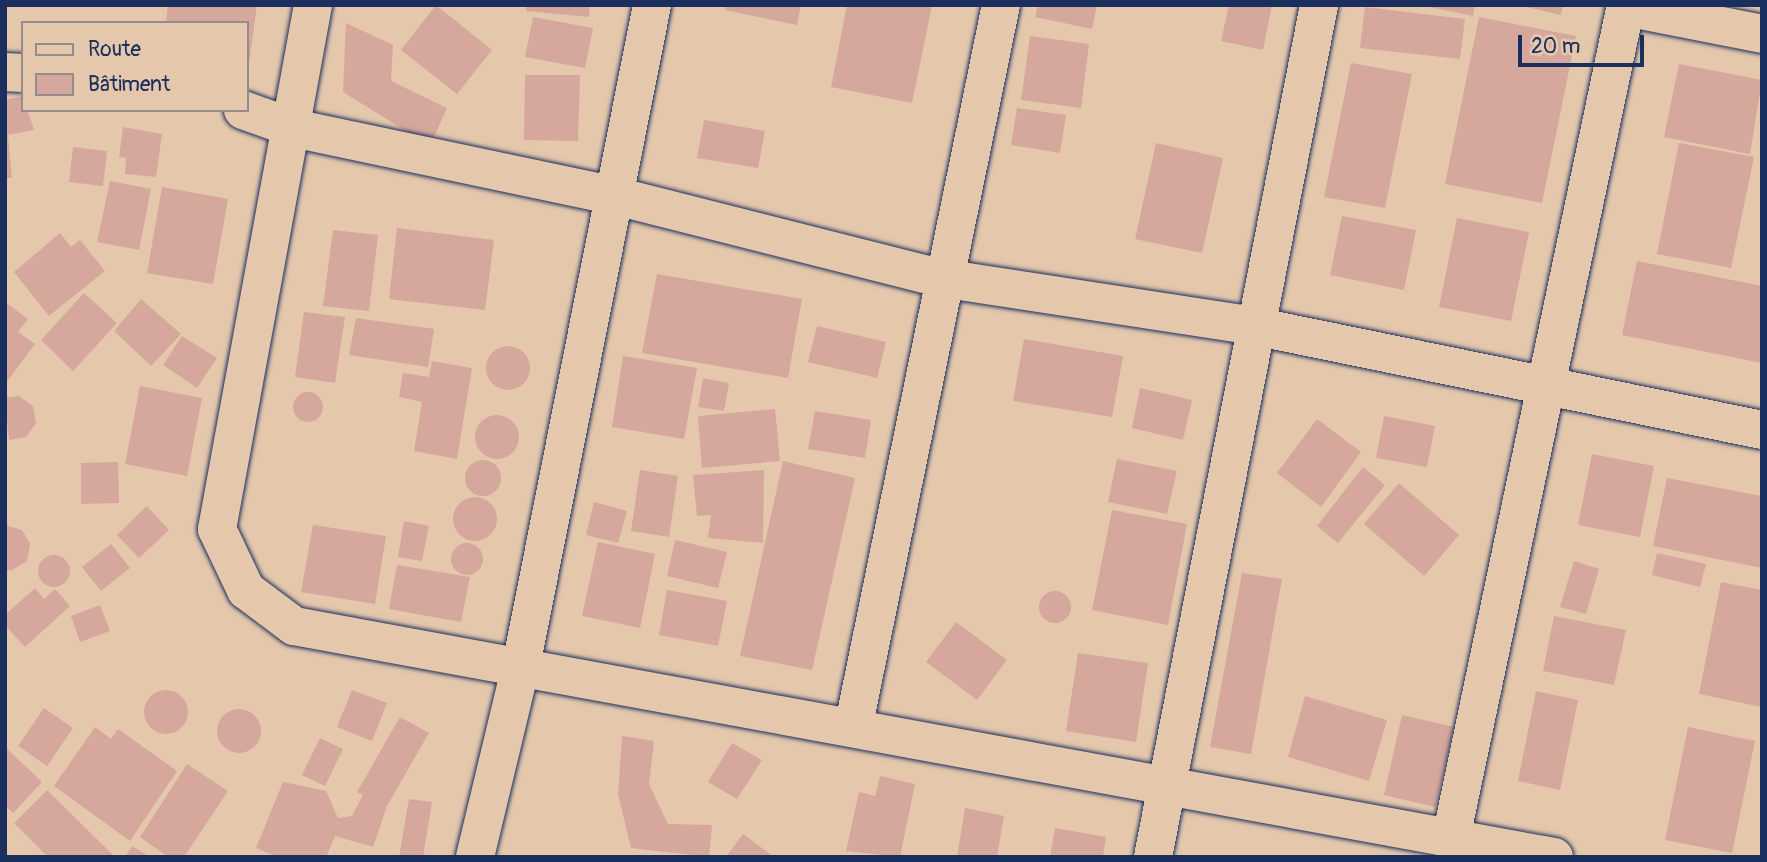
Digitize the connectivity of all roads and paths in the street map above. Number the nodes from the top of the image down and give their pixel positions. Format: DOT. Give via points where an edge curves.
graph roads {
  1 [pos="313,5"];
  2 [pos="652,5"];
  3 [pos="1001,5"];
  4 [pos="1319,5"];
  5 [pos="1626,6"];
  6 [pos="1762,34"];
  7 [pos="248,112"];
  8 [pos="293,128"];
  9 [pos="612,195"];
  10 [pos="941,278"];
  11 [pos="1254,326"];
  12 [pos="1546,387"];
  13 [pos="1762,430"];
  14 [pos="521,666"];
  15 [pos="854,724"];
  16 [pos="1169,784"];
  17 [pos="1451,838"];
  18 [pos="475,857"];
  19 [pos="1153,857"];
  20 [pos="1554,857"];
  1 -- 8 [label="street"];
  2 -- 9 [label="street"];
  3 -- 10 [label="street"];
  4 -- 11 [label="street"];
  5 -- 6 [label="street"];
  5 -- 12 [label="street"];
  7 -- 8 [label="street"];
  8 -- 9 [label="street"];
  8 -- 14 [label="street" via="218,529 246,590 294,626"];
  9 -- 10 [label="street"];
  9 -- 14 [label="street"];
  10 -- 11 [label="street"];
  10 -- 15 [label="street"];
  11 -- 12 [label="street"];
  11 -- 16 [label="street"];
  12 -- 13 [label="street"];
  12 -- 17 [label="street"];
  14 -- 15 [label="street"];
  14 -- 18 [label="street"];
  15 -- 16 [label="street"];
  16 -- 17 [label="street"];
  16 -- 19 [label="street"];
  17 -- 20 [label="street"];
}
